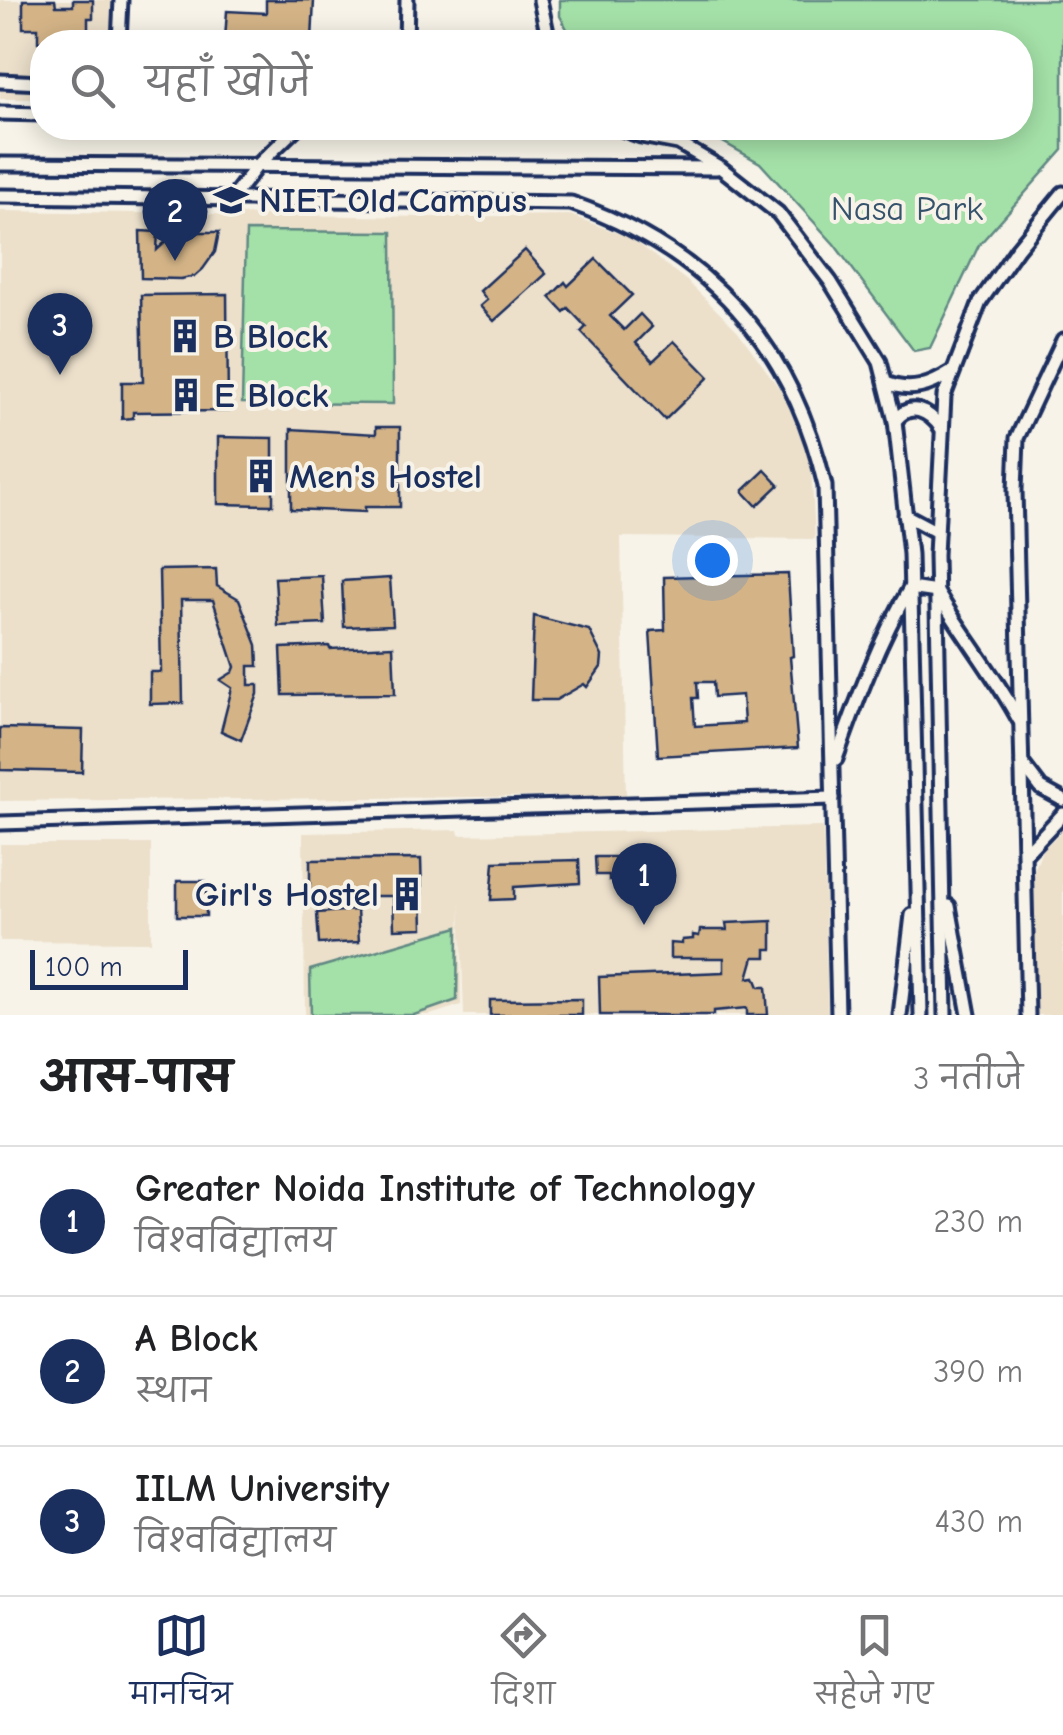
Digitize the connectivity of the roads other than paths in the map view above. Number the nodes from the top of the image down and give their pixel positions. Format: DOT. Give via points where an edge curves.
graph roads {
  1 [pos="121,0"];
  2 [pos="406,0"];
  3 [pos="540,0"];
  4 [pos="120,30"];
  5 [pos="406,30"];
  6 [pos="546,30"];
  7 [pos="0,81"];
  8 [pos="30,82"];
  9 [pos="0,113"];
  10 [pos="30,114"];
  11 [pos="284,140"];
  12 [pos="666,140"];
  13 [pos="0,164"];
  14 [pos="256,167"];
  15 [pos="721,168"];
  16 [pos="1063,193"];
  17 [pos="0,196"];
  18 [pos="233,196"];
  19 [pos="1063,340"];
  20 [pos="953,372"];
  21 [pos="886,383"];
  22 [pos="895,421"];
  23 [pos="941,428"];
  24 [pos="906,515"];
  25 [pos="937,532"];
  26 [pos="910,588"];
  27 [pos="937,592"];
  28 [pos="1021,722"];
  29 [pos="1022,763"];
  30 [pos="832,768"];
  31 [pos="833,798"];
  32 [pos="1063,800"];
  33 [pos="1063,814"];
  34 [pos="0,823"];
  35 [pos="1024,855"];
  36 [pos="943,877"];
  37 [pos="917,878"];
  38 [pos="838,1015"];
  39 [pos="900,1015"];
  40 [pos="920,1015"];
  41 [pos="946,1015"];
  42 [pos="969,1015"];
  43 [pos="1028,1015"];
  1 -- 4 [label="street"];
  2 -- 5 [label="street"];
  3 -- 6 [label="street"];
  7 -- 8 [label="street"];
  9 -- 10 [label="street"];
  11 -- 14 [label="street"];
  12 -- 15 [label="street"];
  13 -- 14 [label="street"];
  14 -- 15 [label="street"];
  14 -- 18 [label="street"];
  15 -- 21 [label="street" via="788,227 830,282"];
  16 -- 20 [label="street" via="980,302"];
  17 -- 18 [label="street"];
  18 -- 30 [label="street" via="570,203 657,240 699,272 781,366 813,436 827,518"];
  19 -- 28 [label="street" via="1017,438"];
  20 -- 21 [label="street" via="925,387"];
  20 -- 23 [label="street"];
  21 -- 22 [label="street"];
  22 -- 23 [label="street" via="922,410"];
  22 -- 24 [label="street"];
  23 -- 25 [label="street"];
  24 -- 25 [label="street"];
  24 -- 26 [label="street"];
  25 -- 27 [label="street"];
  26 -- 27 [label="street"];
  26 -- 30 [label="street" via="864,680"];
  26 -- 37 [label="street"];
  27 -- 28 [label="street"];
  27 -- 36 [label="street"];
  28 -- 29 [label="street"];
  29 -- 32 [label="street" via="1041,788"];
  29 -- 35 [label="street"];
  30 -- 31 [label="street"];
  31 -- 34 [label="street"];
  31 -- 38 [label="street"];
  33 -- 35 [label="street"];
  35 -- 43 [label="street"];
  36 -- 41 [label="street"];
  36 -- 42 [label="street"];
  37 -- 39 [label="street"];
  37 -- 40 [label="street"];
}
